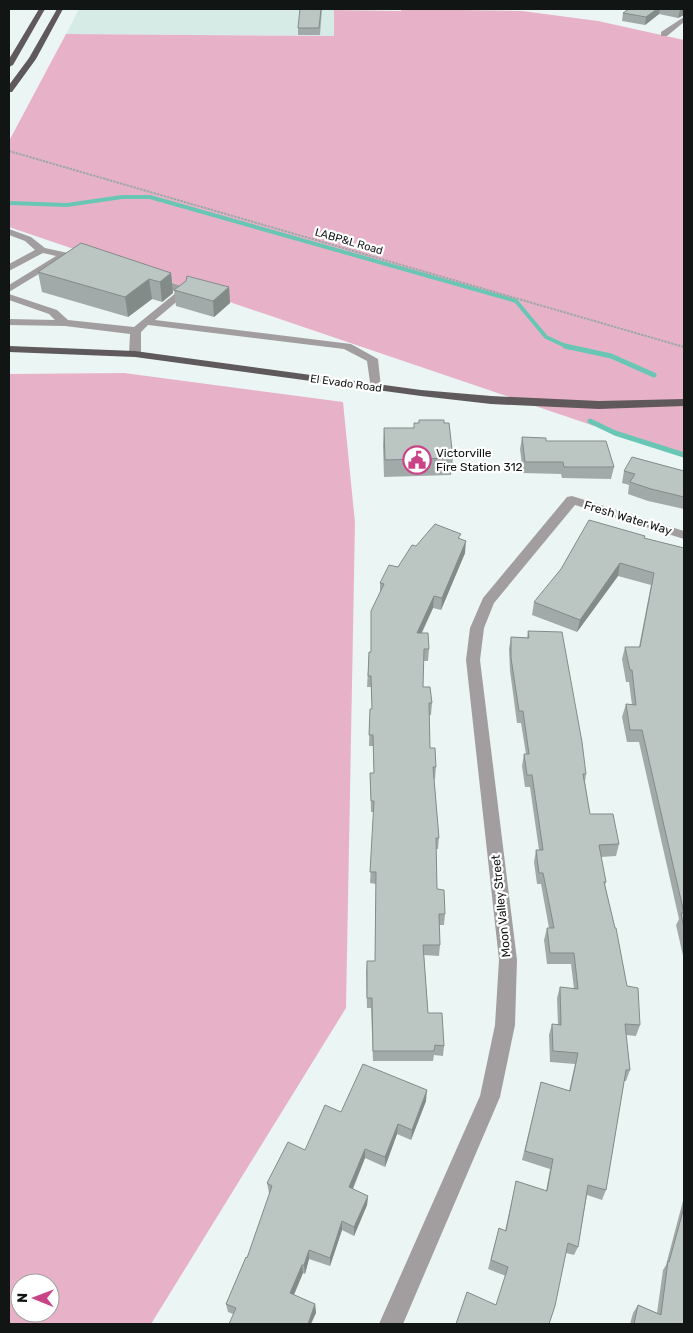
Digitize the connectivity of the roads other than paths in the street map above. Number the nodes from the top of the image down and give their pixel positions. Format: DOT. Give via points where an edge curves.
graph roads {
  1 [pos="42,9"];
  2 [pos="60,9"];
  3 [pos="684,19"];
  4 [pos="664,34"];
  5 [pos="9,65"];
  6 [pos="9,90"];
  7 [pos="9,232"];
  8 [pos="42,250"];
  9 [pos="77,254"];
  10 [pos="65,255"];
  11 [pos="9,268"];
  12 [pos="143,276"];
  13 [pos="9,289"];
  14 [pos="9,297"];
  15 [pos="9,322"];
  16 [pos="146,322"];
  17 [pos="65,323"];
  18 [pos="136,330"];
  19 [pos="9,349"];
  20 [pos="135,354"];
  21 [pos="375,387"];
  22 [pos="684,403"];
  23 [pos="572,500"];
  24 [pos="684,535"];
  25 [pos="391,1324"];
  1 -- 5 [label="main road"];
  2 -- 6 [label="main road" via="32,59"];
  3 -- 4 [label="street"];
  7 -- 8 [label="street" via="28,239"];
  8 -- 10 [label="street"];
  8 -- 11 [label="street"];
  9 -- 10 [label="street"];
  10 -- 13 [label="street"];
  12 -- 16 [label="street" via="181,289 182,293"];
  14 -- 17 [label="street" via="53,312"];
  15 -- 17 [label="street"];
  16 -- 18 [label="street"];
  16 -- 21 [label="street" via="347,346 372,359"];
  17 -- 18 [label="street"];
  18 -- 20 [label="street"];
  19 -- 20 [label="main road, El Evado Road"];
  20 -- 21 [label="main road, El Evado Road"];
  21 -- 22 [label="main road, El Evado Road" via="549,404"];
  23 -- 24 [label="street, Fresh Water Way"];
  23 -- 25 [label="street, Moon Valley Street" via="488,601 477,628 473,660 508,960 505,1025 490,1097"];
}
